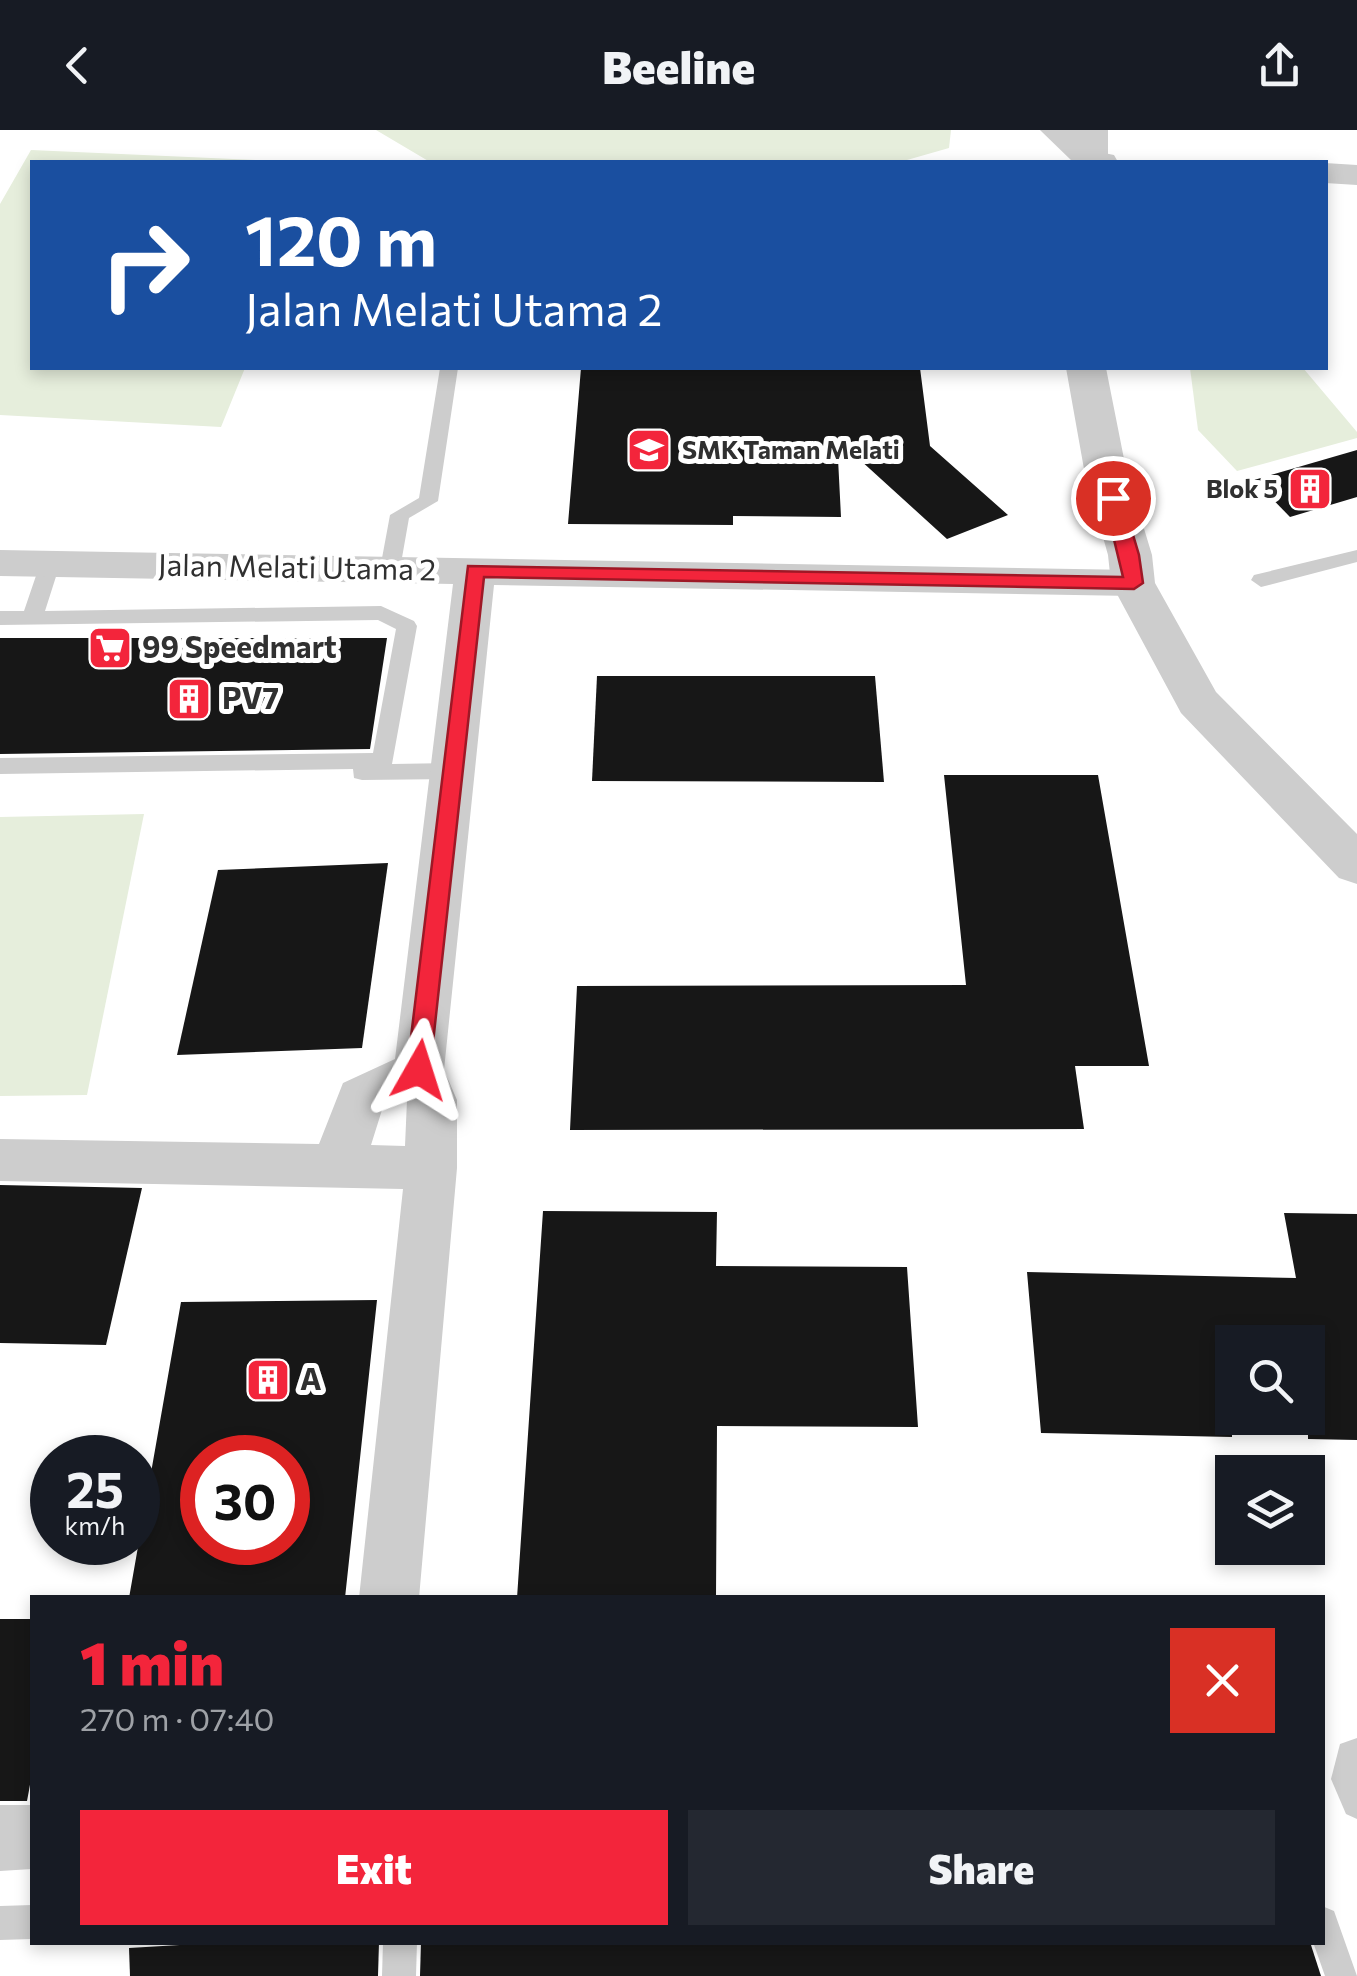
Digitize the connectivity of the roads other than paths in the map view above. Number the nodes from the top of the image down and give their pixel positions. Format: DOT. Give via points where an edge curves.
graph roads {
  1 [pos="1056,130"];
  2 [pos="1090,130"];
  3 [pos="1088,160"];
  4 [pos="1090,160"];
  5 [pos="1328,173"];
  6 [pos="1357,175"];
  7 [pos="449,370"];
  8 [pos="1086,370"];
  9 [pos="1357,556"];
  10 [pos="0,563"];
  11 [pos="50,564"];
  12 [pos="390,569"];
  13 [pos="475,570"];
  14 [pos="1261,580"];
  15 [pos="1134,583"];
  16 [pos="0,618"];
  17 [pos="32,618"];
  18 [pos="0,766"];
  19 [pos="452,770"];
  20 [pos="0,779"];
  21 [pos="1357,865"];
  22 [pos="419,1070"];
  23 [pos="0,1160"];
  24 [pos="337,1168"];
  25 [pos="431,1168"];
  26 [pos="389,1595"];
  27 [pos="1357,1754"];
  28 [pos="1357,1803"];
  29 [pos="30,1837"];
  30 [pos="0,1838"];
  31 [pos="30,1922"];
  32 [pos="0,1924"];
  33 [pos="1325,1931"];
  34 [pos="400,1945"];
  35 [pos="398,1976"];
  36 [pos="1342,1976"];
  1 -- 3 [label="street"];
  2 -- 4 [label="street"];
  5 -- 6 [label="street"];
  7 -- 12 [label="lane" via="428,500 400,516"];
  8 -- 15 [label="street"];
  9 -- 14 [label="lane"];
  10 -- 11 [label="street, Jalan Melati Utama 2"];
  11 -- 12 [label="street, Jalan Melati Utama 2"];
  11 -- 17 [label="lane"];
  12 -- 13 [label="street, Jalan Melati Utama 2"];
  13 -- 15 [label="street, Jalan Melati Utama 2"];
  13 -- 19 [label="street"];
  15 -- 21 [label="street" via="1198,702"];
  16 -- 17 [label="lane"];
  17 -- 18 [label="lane" via="381,613 407,626 383,761"];
  19 -- 20 [label="lane"];
  19 -- 22 [label="street"];
  22 -- 24 [label="street" via="361,1097"];
  22 -- 25 [label="street" via="432,1100"];
  23 -- 24 [label="street"];
  24 -- 25 [label="street"];
  25 -- 26 [label="street"];
  27 -- 28 [label="lane" via="1351,1755 1347,1778"];
  29 -- 30 [label="street"];
  31 -- 32 [label="lane"];
  33 -- 36 [label="lane"];
  34 -- 35 [label="lane"];
}
